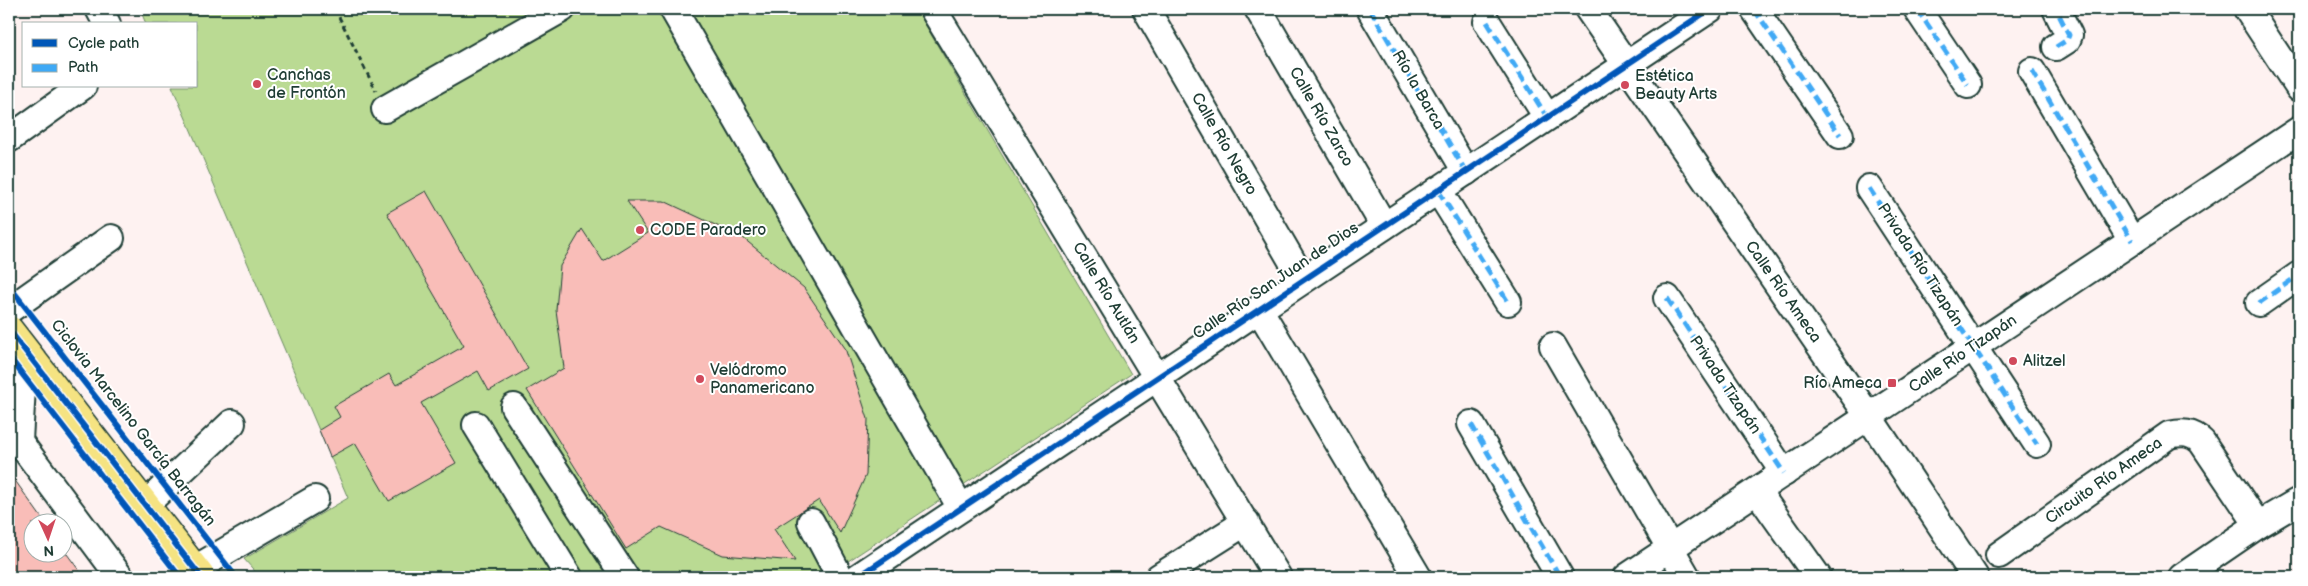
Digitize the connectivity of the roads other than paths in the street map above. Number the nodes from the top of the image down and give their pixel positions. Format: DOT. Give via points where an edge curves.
graph roads {
  1 [pos="99,9"];
  2 [pos="562,9"];
  3 [pos="673,9"];
  4 [pos="933,9"];
  5 [pos="1146,9"];
  6 [pos="1258,9"];
  7 [pos="1370,9"];
  8 [pos="1588,9"];
  9 [pos="1710,9"];
  10 [pos="1754,9"];
  11 [pos="1917,9"];
  12 [pos="2056,9"];
  13 [pos="2247,9"];
  14 [pos="106,22"];
  15 [pos="1487,22"];
  16 [pos="2056,47"];
  17 [pos="1625,65"];
  18 [pos="2032,71"];
  19 [pos="1968,85"];
  20 [pos="80,88"];
  21 [pos="2299,88"];
  22 [pos="385,109"];
  23 [pos="1547,117"];
  24 [pos="2299,130"];
  25 [pos="1840,135"];
  26 [pos="9,139"];
  27 [pos="1466,172"];
  28 [pos="1869,188"];
  29 [pos="1438,190"];
  30 [pos="1384,226"];
  31 [pos="111,238"];
  32 [pos="2132,241"];
  33 [pos="2299,275"];
  34 [pos="1303,280"];
  35 [pos="1667,298"];
  36 [pos="1508,302"];
  37 [pos="2259,303"];
  38 [pos="1259,309"];
  39 [pos="9,310"];
  40 [pos="17,340"];
  41 [pos="1553,346"];
  42 [pos="1974,347"];
  43 [pos="1158,377"];
  44 [pos="514,407"];
  45 [pos="1869,416"];
  46 [pos="232,423"];
  47 [pos="1472,424"];
  48 [pos="476,425"];
  49 [pos="14,435"];
  50 [pos="2037,444"];
  51 [pos="1784,473"];
  52 [pos="1756,491"];
  53 [pos="315,499"];
  54 [pos="2297,502"];
  55 [pos="145,505"];
  56 [pos="962,508"];
  57 [pos="811,522"];
  58 [pos="1246,522"];
  59 [pos="2258,525"];
  60 [pos="1669,549"];
  61 [pos="1999,555"];
  62 [pos="198,573"];
  63 [pos="120,577"];
  64 [pos="569,577"];
  65 [pos="625,577"];
  66 [pos="840,577"];
  67 [pos="858,577"];
  68 [pos="1159,577"];
  69 [pos="1278,577"];
  70 [pos="1418,577"];
  71 [pos="1560,577"];
  72 [pos="1627,577"];
  73 [pos="1687,577"];
  74 [pos="1818,577"];
  75 [pos="1975,577"];
  76 [pos="2182,577"];
  1 -- 14 [label="street"];
  2 -- 22 [label="street"];
  3 -- 56 [label="street"];
  4 -- 43 [label="street, Calle Río Autlán"];
  5 -- 34 [label="street, Calle Río Negro"];
  6 -- 30 [label="street, Calle Río Zarco"];
  7 -- 27 [label="street, Río la Barca"];
  8 -- 17 [label="street, Calle Río Ameca"];
  9 -- 17 [label="street, Calle Río San Juan de Dios"];
  10 -- 25 [label="street"];
  11 -- 19 [label="street"];
  12 -- 16 [label="street" via="2069,35"];
  13 -- 21 [label="street"];
  15 -- 23 [label="street"];
  17 -- 23 [label="street, Calle Río San Juan de Dios"];
  17 -- 45 [label="street, Calle Río Ameca"];
  18 -- 32 [label="street"];
  20 -- 26 [label="street"];
  23 -- 27 [label="street, Calle Río San Juan de Dios"];
  24 -- 32 [label="street, Calle Río Tizapán"];
  27 -- 29 [label="street, Calle Río San Juan de Dios"];
  28 -- 42 [label="street, Privada Río Tizapán"];
  29 -- 30 [label="street, Calle Río San Juan de Dios"];
  29 -- 36 [label="street"];
  30 -- 34 [label="street, Calle Río San Juan de Dios"];
  31 -- 39 [label="street"];
  32 -- 42 [label="street, Calle Río Tizapán"];
  33 -- 37 [label="street"];
  34 -- 38 [label="street, Calle Río San Juan de Dios"];
  35 -- 51 [label="street, Privada Tizapán"];
  38 -- 43 [label="street, Calle Río San Juan de Dios"];
  38 -- 70 [label="street"];
  40 -- 49 [label="street"];
  40 -- 55 [label="main road"];
  41 -- 60 [label="street"];
  42 -- 45 [label="street, Calle Río Tizapán"];
  42 -- 50 [label="street, Privada Río Tizapán"];
  43 -- 56 [label="street, Calle Río San Juan de Dios"];
  43 -- 58 [label="street, Calle Río Autlán"];
  44 -- 65 [label="street"];
  45 -- 51 [label="street, Calle Río Tizapán"];
  45 -- 75 [label="street, Calle Río Ameca"];
  46 -- 55 [label="street"];
  47 -- 71 [label="street"];
  48 -- 64 [label="street"];
  49 -- 63 [label="street"];
  51 -- 52 [label="street, Calle Río Tizapán"];
  52 -- 60 [label="street, Calle Río Tizapán"];
  52 -- 74 [label="street"];
  53 -- 62 [label="street"];
  54 -- 59 [label="street"];
  55 -- 62 [label="main road"];
  56 -- 67 [label="street, Calle Río San Juan de Dios"];
  57 -- 66 [label="street"];
  58 -- 68 [label="street"];
  58 -- 69 [label="street, Calle Río Autlán"];
  59 -- 61 [label="street, Circuito Río Ameca" via="2202,442 2189,433 2179,433 2169,435"];
  59 -- 76 [label="street"];
  60 -- 72 [label="street, Calle Río Tizapán"];
  60 -- 73 [label="street"];
}
